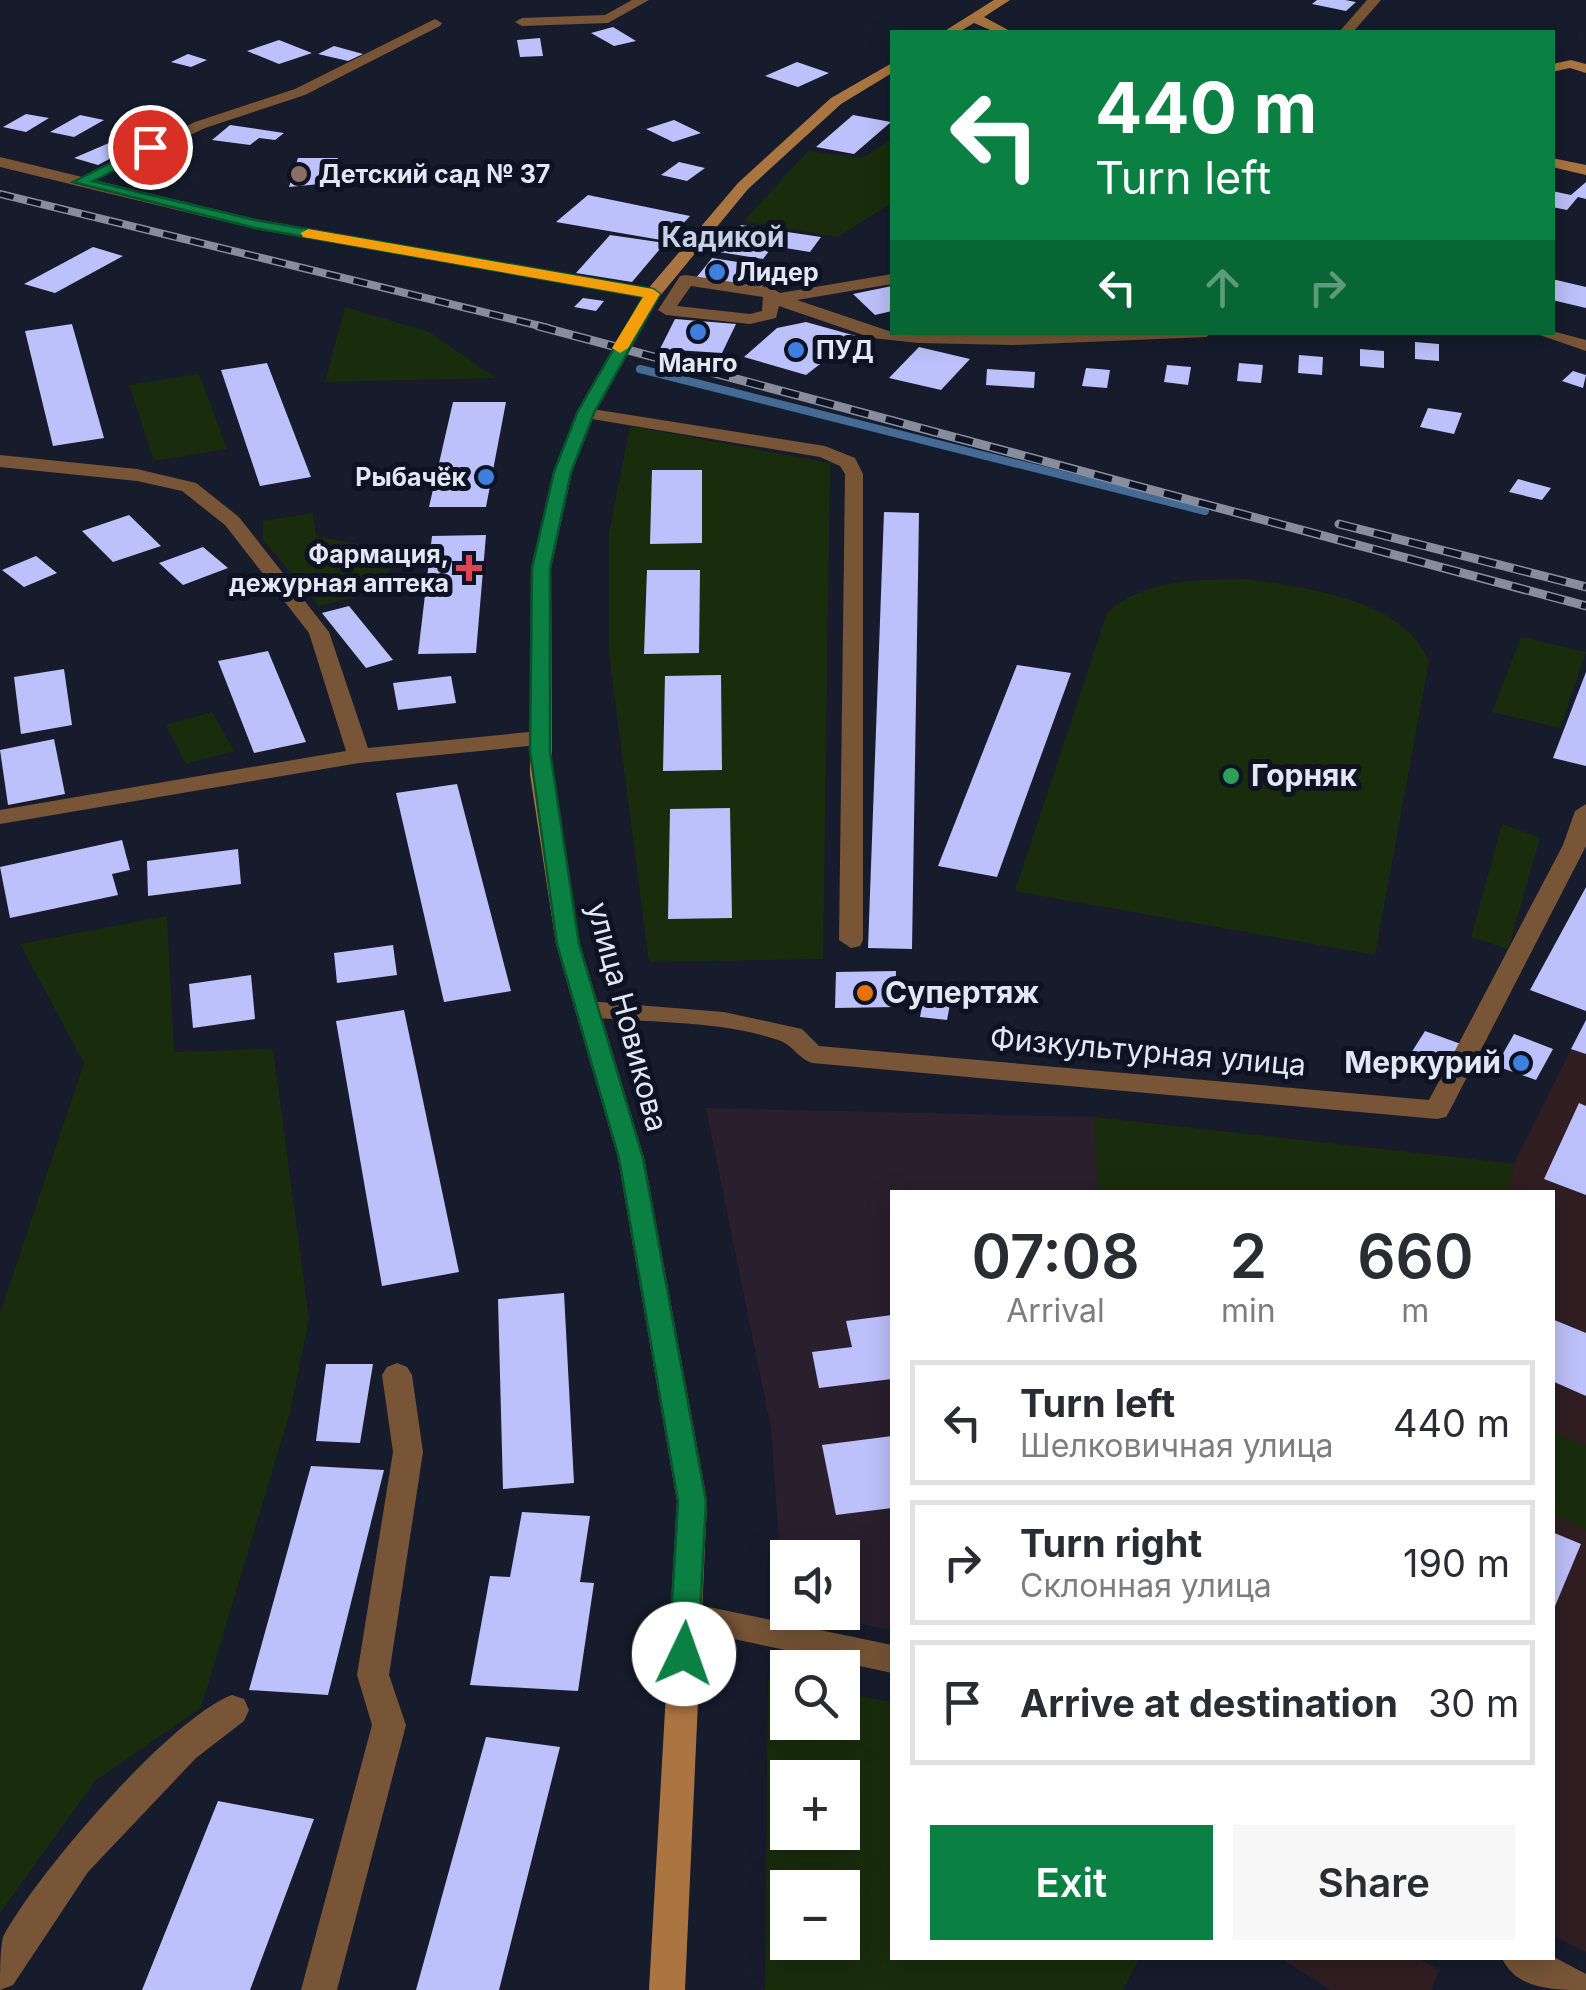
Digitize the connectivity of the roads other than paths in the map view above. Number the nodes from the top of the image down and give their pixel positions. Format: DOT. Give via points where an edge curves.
graph roads {
  1 [pos="642,0"];
  2 [pos="1003,0"];
  3 [pos="1374,0"];
  4 [pos="974,18"];
  5 [pos="522,22"];
  6 [pos="435,23"];
  7 [pos="953,30"];
  8 [pos="1001,30"];
  9 [pos="1348,30"];
  10 [pos="1581,64"];
  11 [pos="890,68"];
  12 [pos="1555,68"];
  13 [pos="0,162"];
  14 [pos="1555,163"];
  15 [pos="1586,170"];
  16 [pos="80,182"];
  17 [pos="890,279"];
  18 [pos="664,295"];
  19 [pos="774,299"];
  20 [pos="890,334"];
  21 [pos="1550,335"];
  22 [pos="1586,346"];
  23 [pos="586,413"];
  24 [pos="0,461"];
  25 [pos="540,738"];
  26 [pos="359,756"];
  27 [pos="1586,811"];
  28 [pos="0,817"];
  29 [pos="851,940"];
  30 [pos="587,1008"];
  31 [pos="397,1375"];
  32 [pos="686,1616"];
  33 [pos="890,1659"];
  34 [pos="232,1710"];
  35 [pos="1524,1960"];
  36 [pos="0,1972"];
  37 [pos="319,1990"];
  38 [pos="666,1990"];
  39 [pos="1579,1990"];
  1 -- 5 [label="street" via="608,19"];
  2 -- 4 [label="main road"];
  3 -- 9 [label="street"];
  4 -- 7 [label="main road"];
  4 -- 8 [label="main road"];
  6 -- 16 [label="street" via="300,92 200,125"];
  10 -- 12 [label="main road"];
  11 -- 18 [label="main road, улица Новикова" via="836,101 743,186"];
  13 -- 16 [label="street"];
  14 -- 15 [label="main road"];
  16 -- 18 [label="street" via="255,224"];
  17 -- 19 [label="street"];
  18 -- 19 [label="street" via="686,280 772,293"];
  18 -- 19 [label="street" via="666,310 750,319 770,314"];
  18 -- 23 [label="main road, улица Новикова"];
  19 -- 20 [label="street"];
  21 -- 22 [label="street"];
  23 -- 25 [label="main road, улица Новикова" via="563,472 541,568"];
  23 -- 29 [label="street" via="825,452 848,462 854,474"];
  24 -- 26 [label="street" via="189,487 232,521 319,632"];
  25 -- 26 [label="street"];
  25 -- 30 [label="main road, улица Новикова" via="568,944"];
  26 -- 28 [label="street"];
  27 -- 30 [label="street, Физкультурная улица" via="1575,845 1437,1110 812,1054 793,1035"];
  30 -- 32 [label="main road, улица Новикова" via="631,1158 692,1501"];
  31 -- 37 [label="street" via="408,1452 373,1675 389,1725"];
  32 -- 33 [label="street"];
  32 -- 38 [label="main road, улица Новикова"];
  34 -- 36 [label="street" via="184,1747 76,1860"];
  35 -- 39 [label="street"];
}
